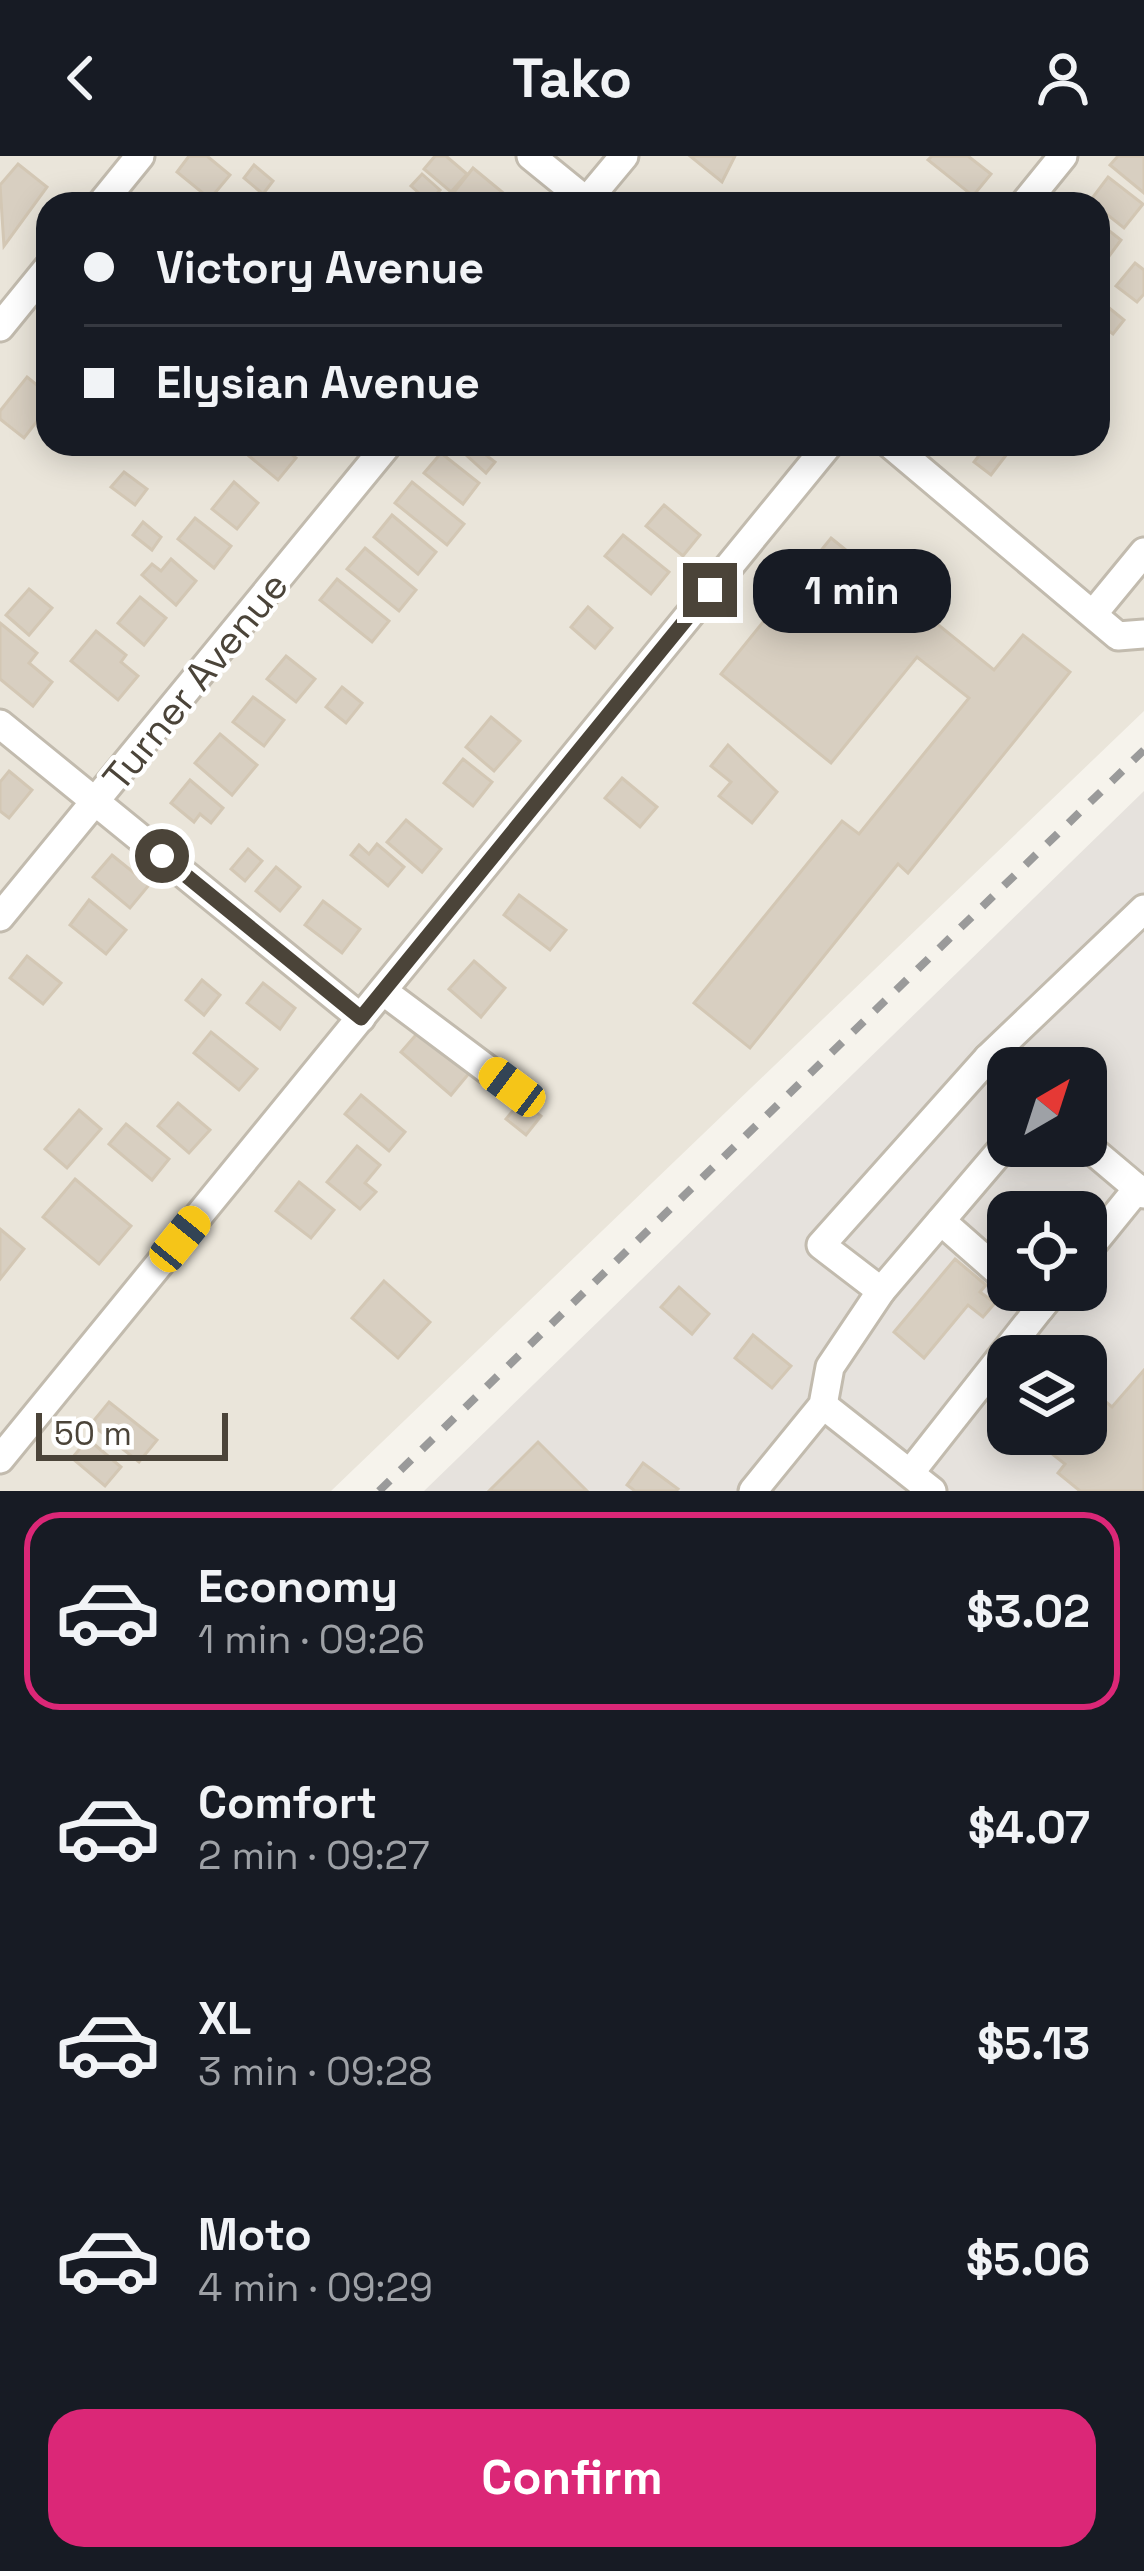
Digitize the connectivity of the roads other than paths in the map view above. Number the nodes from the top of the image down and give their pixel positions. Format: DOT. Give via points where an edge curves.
graph roads {
  1 [pos="140,156"];
  2 [pos="531,156"];
  3 [pos="623,156"];
  4 [pos="1063,156"];
  5 [pos="110,192"];
  6 [pos="574,192"];
  7 [pos="595,192"];
  8 [pos="1034,192"];
  9 [pos="36,283"];
  10 [pos="0,327"];
  11 [pos="378,456"];
  12 [pos="819,456"];
  13 [pos="904,456"];
  14 [pos="1144,552"];
  15 [pos="1093,614"];
  16 [pos="1131,635"];
  17 [pos="0,724"];
  18 [pos="96,802"];
  19 [pos="1144,909"];
  20 [pos="0,917"];
  21 [pos="383,991"];
  22 [pos="361,1018"];
  23 [pos="1016,1047"];
  24 [pos="987,1078"];
  25 [pos="512,1087"];
  26 [pos="1107,1162"];
  27 [pos="987,1167"];
  28 [pos="1141,1191"];
  29 [pos="941,1221"];
  30 [pos="1107,1229"];
  31 [pos="987,1262"];
  32 [pos="881,1291"];
  33 [pos="1029,1311"];
  34 [pos="823,1405"];
  35 [pos="0,1460"];
  36 [pos="921,1482"];
  37 [pos="753,1491"];
  1 -- 5 [label="street"];
  2 -- 6 [label="street"];
  3 -- 7 [label="street"];
  4 -- 8 [label="street"];
  9 -- 10 [label="street"];
  11 -- 18 [label="street, Turner Avenue"];
  12 -- 21 [label="street"];
  13 -- 15 [label="street"];
  14 -- 15 [label="street"];
  15 -- 16 [label="street"];
  17 -- 18 [label="street"];
  18 -- 20 [label="street, Turner Avenue"];
  18 -- 22 [label="street"];
  19 -- 23 [label="street"];
  21 -- 22 [label="street"];
  21 -- 25 [label="street"];
  22 -- 35 [label="street"];
  24 -- 32 [label="street" via="821,1245"];
  26 -- 28 [label="street"];
  27 -- 29 [label="street"];
  28 -- 30 [label="street"];
  29 -- 31 [label="street"];
  29 -- 32 [label="street"];
  32 -- 34 [label="street" via="830,1367"];
  33 -- 36 [label="street"];
  34 -- 36 [label="street"];
  34 -- 37 [label="street"];
}
